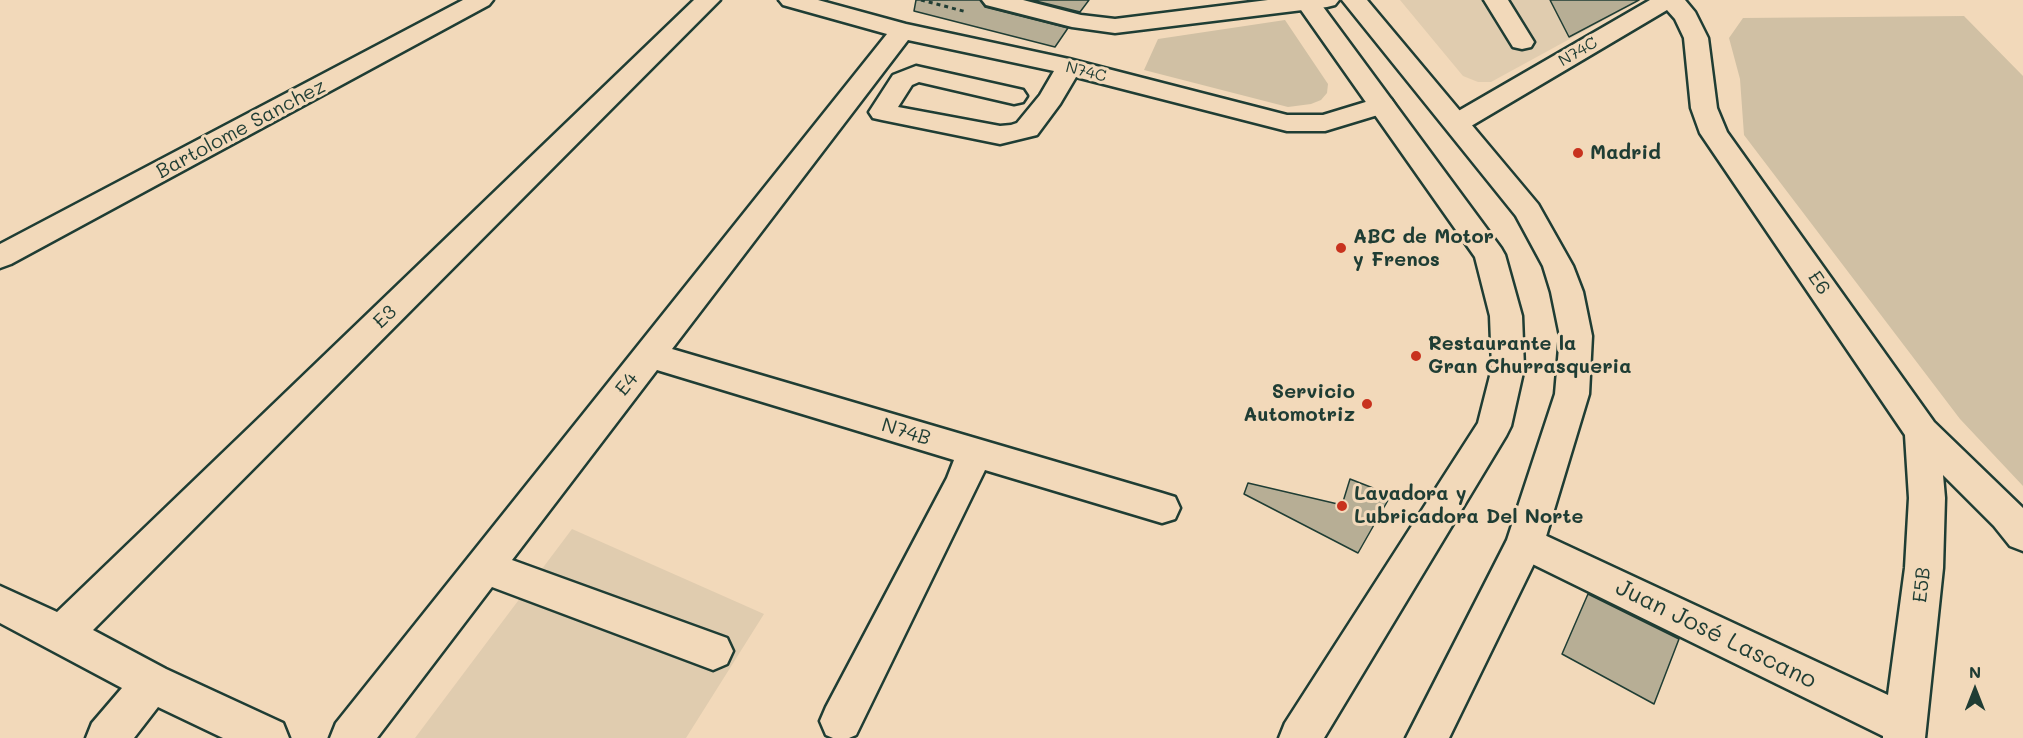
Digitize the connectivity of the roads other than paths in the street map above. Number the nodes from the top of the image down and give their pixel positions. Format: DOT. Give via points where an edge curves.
graph roads {
  1 [pos="481,0"];
  2 [pos="708,0"];
  3 [pos="791,0"];
  4 [pos="994,0"];
  5 [pos="1354,0"];
  6 [pos="1496,0"];
  7 [pos="1667,0"];
  8 [pos="1672,0"];
  9 [pos="1313,1"];
  10 [pos="1176,8"];
  11 [pos="902,31"];
  12 [pos="1522,42"];
  13 [pos="1070,68"];
  14 [pos="1014,96"];
  15 [pos="1382,105"];
  16 [pos="1457,123"];
  17 [pos="0,257"];
  18 [pos="649,356"];
  19 [pos="1922,432"];
  20 [pos="974,452"];
  21 [pos="1162,508"];
  22 [pos="2018,521"];
  23 [pos="1525,543"];
  24 [pos="484,567"];
  25 [pos="0,604"];
  26 [pos="62,634"];
  27 [pos="713,651"];
  28 [pos="152,683"];
  29 [pos="841,721"];
  30 [pos="1905,732"];
  31 [pos="107,738"];
  32 [pos="268,738"];
  33 [pos="351,738"];
  34 [pos="1300,738"];
  35 [pos="1428,738"];
  1 -- 17 [label="street, Bartolome Sanchez"];
  2 -- 26 [label="street, E3"];
  3 -- 11 [label="street, N74C"];
  4 -- 10 [label="street" via="1081,22 1115,26 1154,22"];
  5 -- 16 [label="street"];
  6 -- 12 [label="street"];
  7 -- 16 [label="street, N74C"];
  8 -- 19 [label="street, E6" via="1696,38 1704,108 1714,133"];
  9 -- 10 [label="street"];
  9 -- 15 [label="street"];
  11 -- 13 [label="street, N74C"];
  11 -- 18 [label="street, E4"];
  13 -- 14 [label="street" via="1027,129 1013,133 1000,135 882,111 902,80 916,74"];
  13 -- 15 [label="street, N74C" via="1287,123 1325,123"];
  15 -- 34 [label="street" via="1490,255 1506,316 1508,368 1494,426"];
  16 -- 23 [label="street" via="1528,211 1558,266 1576,336 1572,394"];
  18 -- 20 [label="street, N74B"];
  18 -- 24 [label="street, E4"];
  19 -- 22 [label="street, E6"];
  19 -- 30 [label="street, E5B" via="1927,498 1924,568"];
  20 -- 21 [label="street, N74B"];
  20 -- 29 [label="street" via="964,480"];
  23 -- 30 [label="street, Juan José Lascano"];
  23 -- 35 [label="street"];
  24 -- 27 [label="street"];
  24 -- 33 [label="street, E4"];
  25 -- 26 [label="street"];
  26 -- 28 [label="street"];
  28 -- 31 [label="street"];
  28 -- 32 [label="street"];
}
